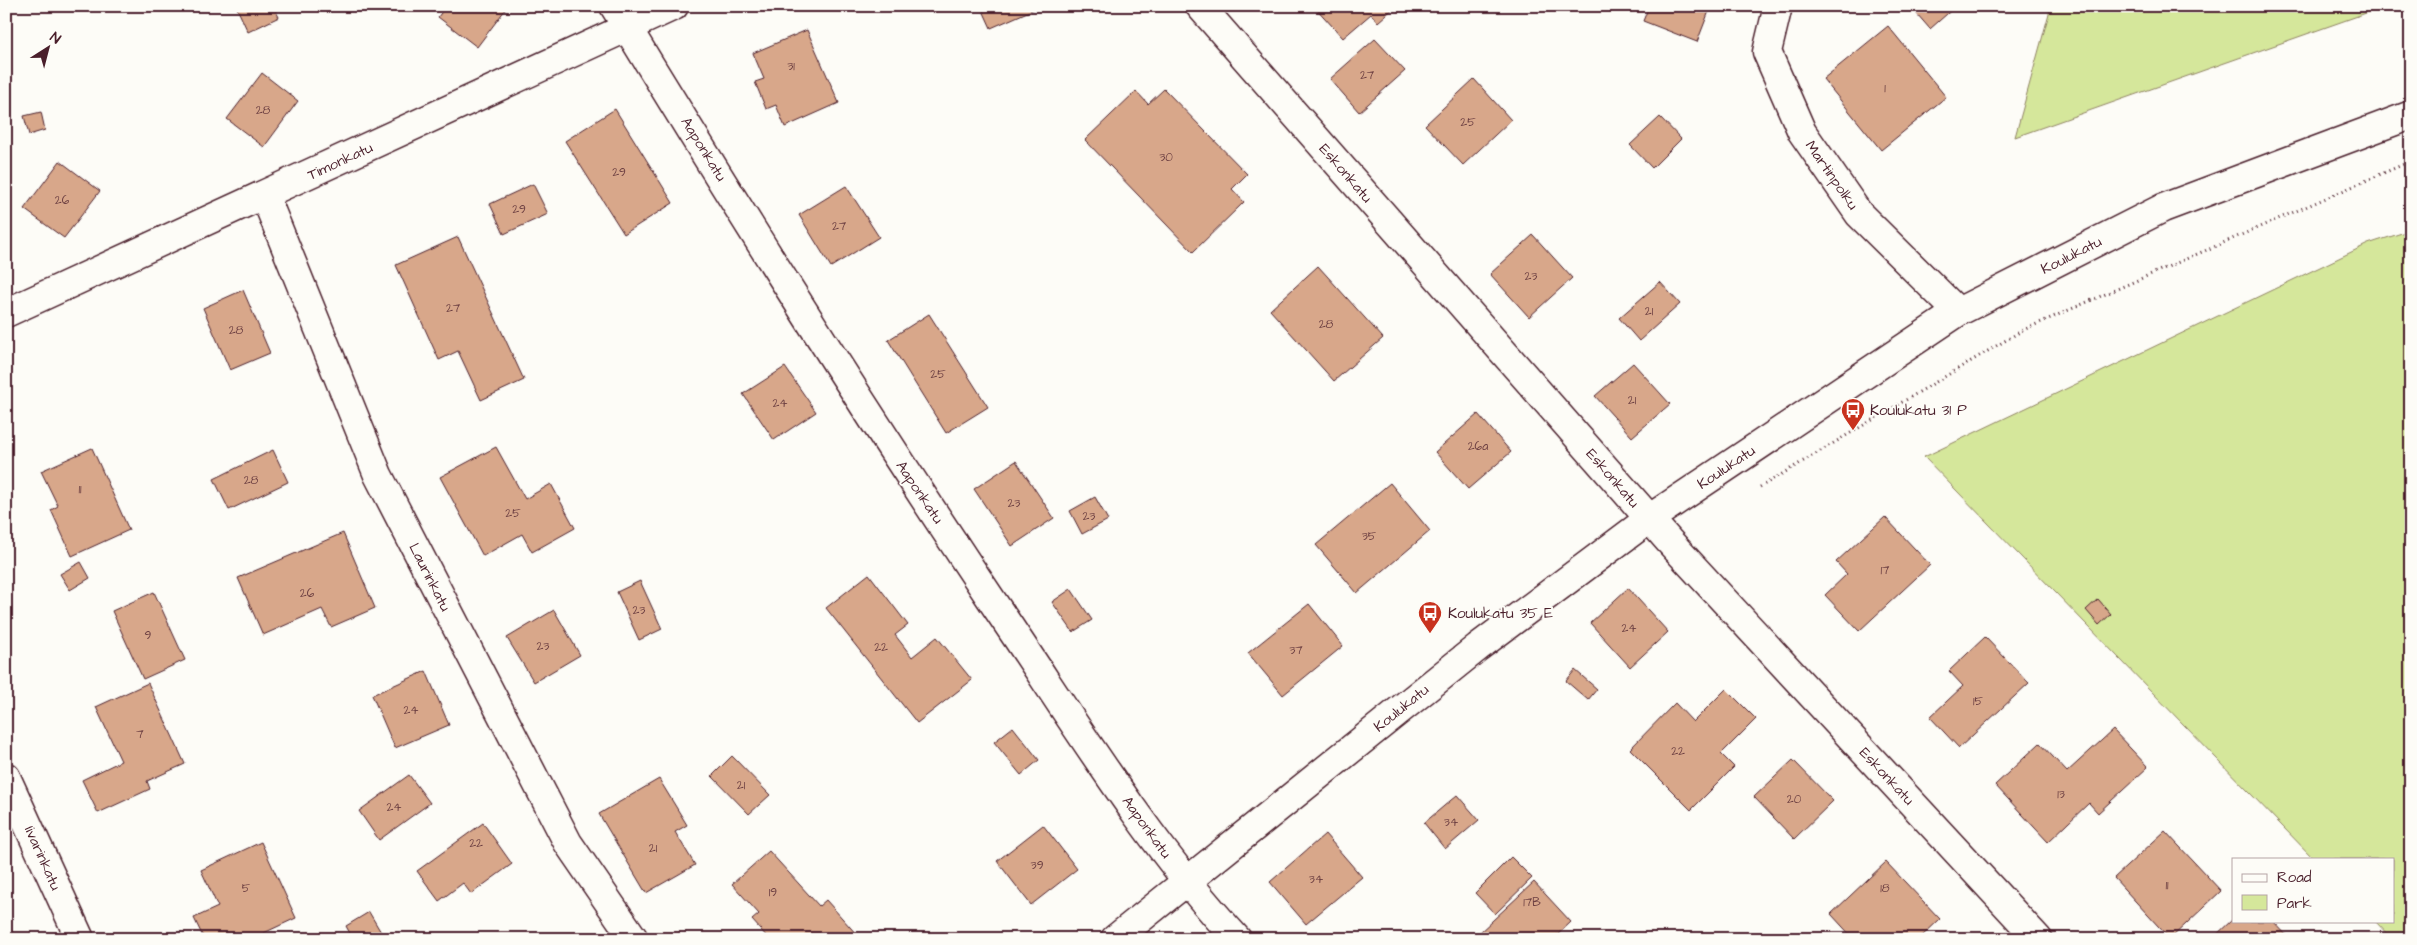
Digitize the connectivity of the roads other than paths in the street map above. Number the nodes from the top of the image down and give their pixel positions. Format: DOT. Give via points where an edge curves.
graph roads {
  1 [pos="674,6"];
  2 [pos="1200,6"];
  3 [pos="1778,6"];
  4 [pos="621,17"];
  5 [pos="2411,115"];
  6 [pos="264,196"];
  7 [pos="1958,312"];
  8 [pos="6,313"];
  9 [pos="1649,518"];
  10 [pos="6,777"];
  11 [pos="1186,880"];
  12 [pos="80,939"];
  13 [pos="634,939"];
  14 [pos="1115,939"];
  15 [pos="1237,939"];
  16 [pos="2038,939"];
  1 -- 4 [label="street, Timonkatu"];
  2 -- 9 [label="street, Eskonkatu"];
  3 -- 7 [label="street, Martinpolku" via="1767,52 1802,132 1859,214"];
  4 -- 6 [label="street, Timonkatu"];
  4 -- 11 [label="street, Aaponkatu" via="893,452 1116,785"];
  5 -- 7 [label="street, Koulukatu" via="2164,208"];
  6 -- 8 [label="street, Timonkatu"];
  6 -- 13 [label="street, Laurinkatu" via="378,475 568,843"];
  7 -- 9 [label="street, Koulukatu"];
  9 -- 11 [label="street, Koulukatu" via="1478,647"];
  9 -- 16 [label="street, Eskonkatu"];
  10 -- 12 [label="street, Iivarinkatu"];
  11 -- 14 [label="street, Koulukatu"];
  11 -- 15 [label="street, Aaponkatu"];
}
